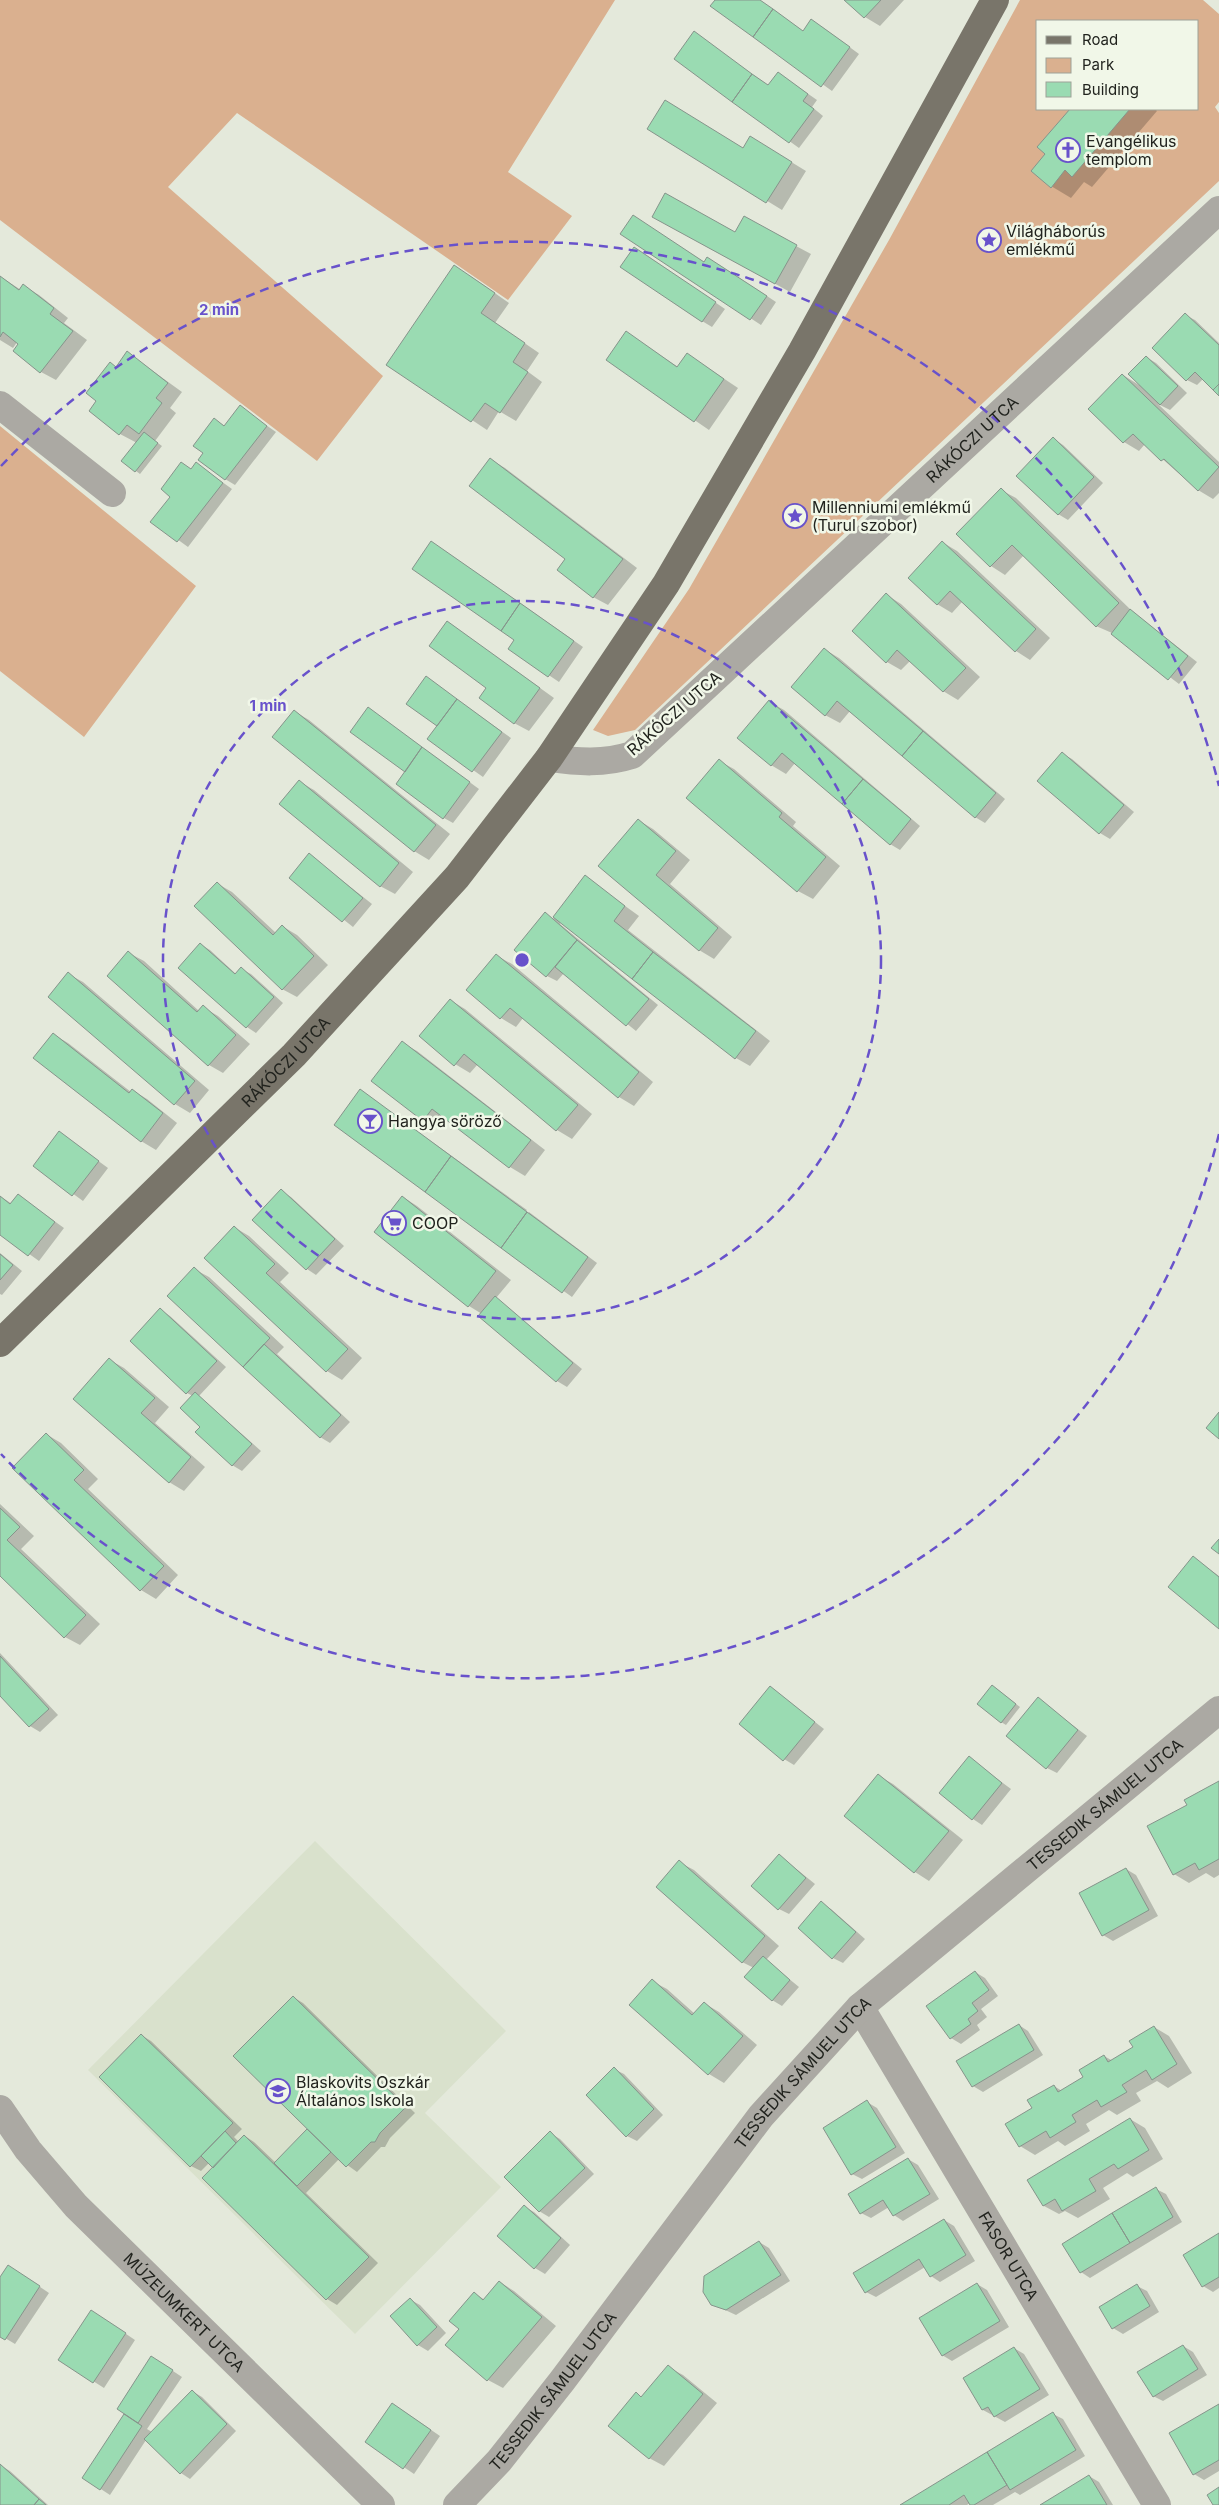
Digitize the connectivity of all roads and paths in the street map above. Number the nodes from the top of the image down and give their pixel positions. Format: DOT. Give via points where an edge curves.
graph roads {
  1 [pos="995,0"];
  2 [pos="1219,210"];
  3 [pos="0,405"];
  4 [pos="112,493"];
  5 [pos="549,758"];
  6 [pos="0,1343"];
  7 [pos="1219,1710"];
  8 [pos="860,2007"];
  9 [pos="0,2110"];
  10 [pos="380,2505"];
  11 [pos="456,2505"];
  12 [pos="1157,2505"];
  1 -- 5 [label="main road, RÁKÓCZI UTCA" via="802,351 666,584"];
  2 -- 5 [label="street, RÁKÓCZI UTCA" via="632,755 615,761"];
  3 -- 4 [label="street"];
  5 -- 6 [label="main road, RÁKÓCZI UTCA" via="457,877 294,1056"];
  7 -- 8 [label="street, TESSEDIK SÁMUEL UTCA"];
  8 -- 11 [label="street, TESSEDIK SÁMUEL UTCA" via="761,2116 562,2382 499,2461"];
  8 -- 12 [label="street, FASOR UTCA"];
  9 -- 10 [label="street, MÚZEUMKERT UTCA" via="28,2150 76,2206"];
}
